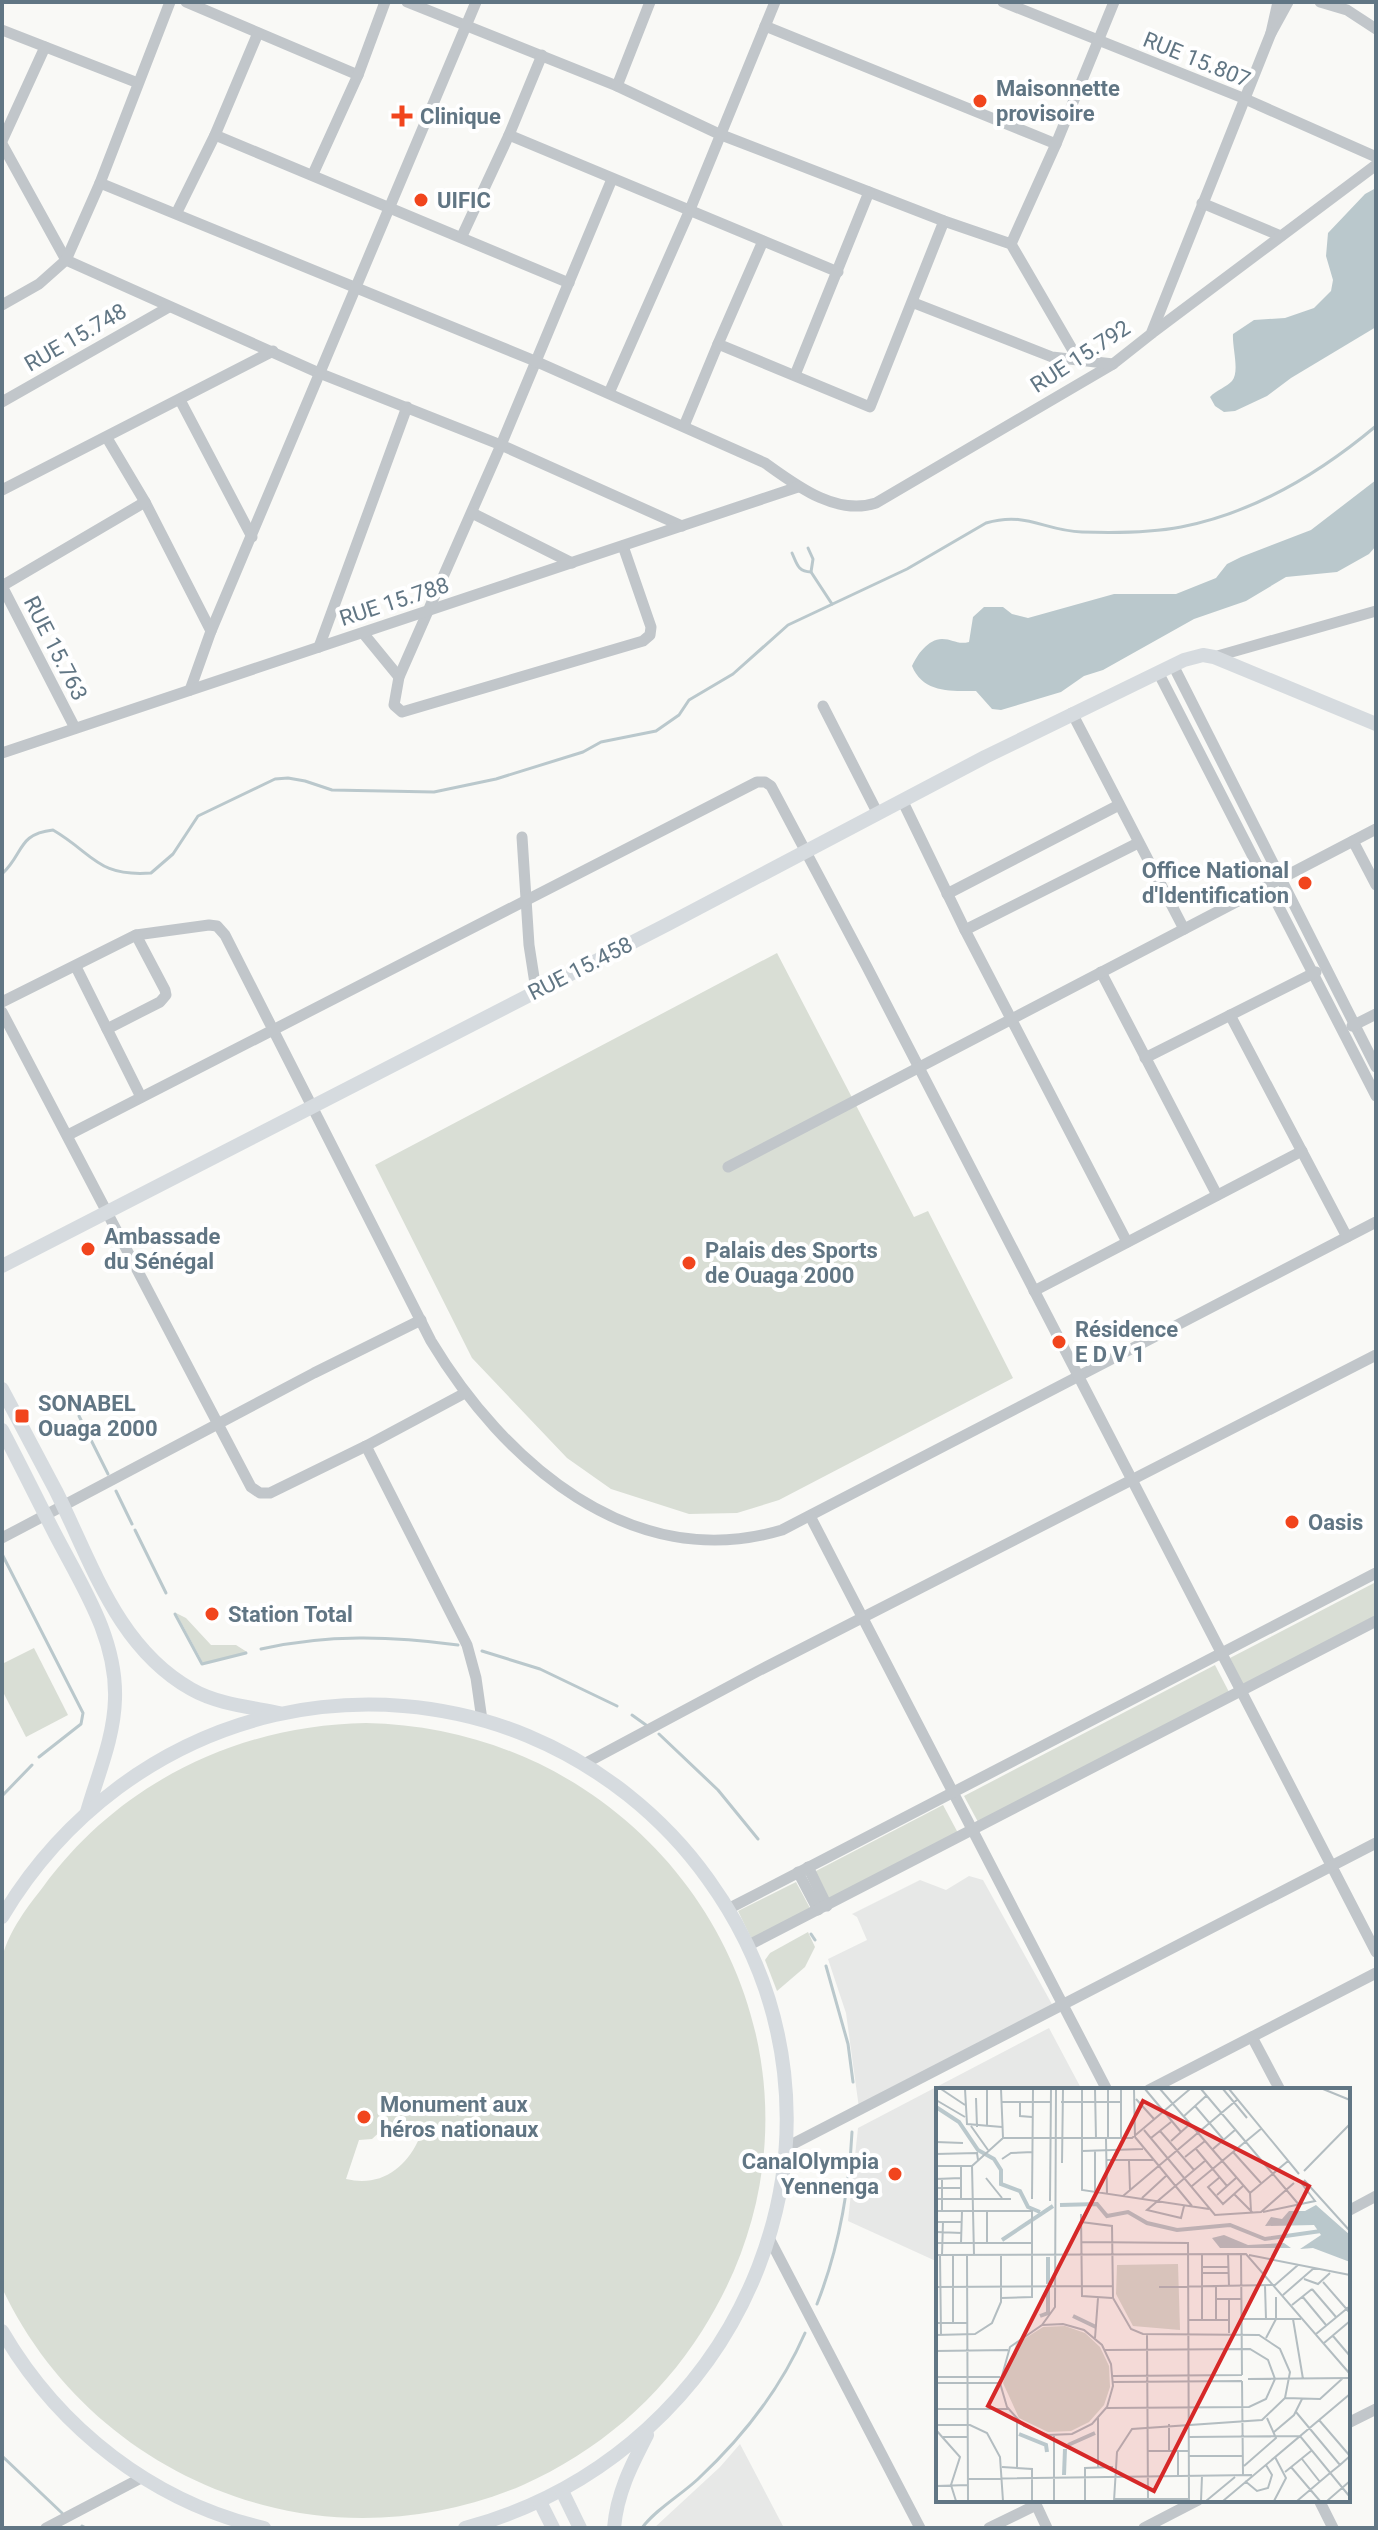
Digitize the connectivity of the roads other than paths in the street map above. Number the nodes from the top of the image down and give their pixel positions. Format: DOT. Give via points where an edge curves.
graph roads {
  1 [pos="170,2"];
  2 [pos="186,2"];
  3 [pos="385,2"];
  4 [pos="407,2"];
  5 [pos="476,2"];
  6 [pos="650,2"];
  7 [pos="775,2"];
  8 [pos="1003,2"];
  9 [pos="1114,2"];
  10 [pos="1278,2"];
  11 [pos="1288,2"];
  12 [pos="1320,2"];
  13 [pos="1349,6"];
  14 [pos="467,26"];
  15 [pos="765,26"];
  16 [pos="1376,29"];
  17 [pos="2,30"];
  18 [pos="258,33"];
  19 [pos="1271,33"];
  20 [pos="1098,42"];
  21 [pos="45,47"];
  22 [pos="542,55"];
  23 [pos="358,75"];
  24 [pos="138,83"];
  25 [pos="617,86"];
  26 [pos="1243,98"];
  27 [pos="719,134"];
  28 [pos="215,135"];
  29 [pos="509,135"];
  30 [pos="2,142"];
  31 [pos="1056,144"];
  32 [pos="1376,157"];
  33 [pos="1376,165"];
  34 [pos="313,174"];
  35 [pos="612,179"];
  36 [pos="100,183"];
  37 [pos="869,192"];
  38 [pos="1202,203"];
  39 [pos="391,209"];
  40 [pos="177,212"];
  41 [pos="689,212"];
  42 [pos="944,221"];
  43 [pos="462,236"];
  44 [pos="1281,236"];
  45 [pos="763,241"];
  46 [pos="1011,244"];
  47 [pos="66,260"];
  48 [pos="838,272"];
  49 [pos="569,283"];
  50 [pos="355,289"];
  51 [pos="914,303"];
  52 [pos="2,305"];
  53 [pos="169,307"];
  54 [pos="1151,334"];
  55 [pos="718,344"];
  56 [pos="273,351"];
  57 [pos="535,361"];
  58 [pos="1079,361"];
  59 [pos="1113,364"];
  60 [pos="319,373"];
  61 [pos="795,375"];
  62 [pos="609,393"];
  63 [pos="180,400"];
  64 [pos="2,402"];
  65 [pos="407,407"];
  66 [pos="684,426"];
  67 [pos="107,438"];
  68 [pos="501,445"];
  69 [pos="798,487"];
  70 [pos="2,490"];
  71 [pos="145,502"];
  72 [pos="472,513"];
  73 [pos="682,526"];
  74 [pos="252,537"];
  75 [pos="623,546"];
  76 [pos="572,563"];
  77 [pos="2,586"];
  78 [pos="431,610"];
  79 [pos="1376,611"];
  80 [pos="211,631"];
  81 [pos="363,633"];
  82 [pos="319,647"];
  83 [pos="1214,657"];
  84 [pos="1173,665"];
  85 [pos="1158,672"];
  86 [pos="399,677"];
  87 [pos="190,690"];
  88 [pos="823,706"];
  89 [pos="1072,713"];
  90 [pos="1376,724"];
  91 [pos="75,728"];
  92 [pos="2,753"];
  93 [pos="903,802"];
  94 [pos="1119,805"];
  95 [pos="878,814"];
  96 [pos="1376,829"];
  97 [pos="522,837"];
  98 [pos="1353,841"];
  99 [pos="1138,843"];
  100 [pos="806,852"];
  101 [pos="1281,880"];
  102 [pos="1376,885"];
  103 [pos="1269,886"];
  104 [pos="947,894"];
  105 [pos="525,900"];
  106 [pos="1184,929"];
  107 [pos="965,930"];
  108 [pos="136,935"];
  109 [pos="76,967"];
  110 [pos="1325,967"];
  111 [pos="1101,972"];
  112 [pos="1313,974"];
  113 [pos="536,990"];
  114 [pos="2,1002"];
  115 [pos="2,1012"];
  116 [pos="1376,1014"];
  117 [pos="1230,1015"];
  118 [pos="1010,1018"];
  119 [pos="1355,1024"];
  120 [pos="107,1029"];
  121 [pos="272,1030"];
  122 [pos="1343,1030"];
  123 [pos="1145,1058"];
  124 [pos="918,1066"];
  125 [pos="1376,1067"];
  126 [pos="1376,1096"];
  127 [pos="141,1097"];
  128 [pos="311,1107"];
  129 [pos="68,1135"];
  130 [pos="1302,1151"];
  131 [pos="728,1167"];
  132 [pos="1217,1195"];
  133 [pos="108,1212"];
  134 [pos="1376,1222"];
  135 [pos="1347,1237"];
  136 [pos="1127,1242"];
  137 [pos="2,1266"];
  138 [pos="1034,1291"];
  139 [pos="421,1320"];
  140 [pos="1376,1355"];
  141 [pos="1078,1376"];
  142 [pos="2,1389"];
  143 [pos="465,1393"];
  144 [pos="218,1423"];
  145 [pos="2,1430"];
  146 [pos="366,1446"];
  147 [pos="1132,1480"];
  148 [pos="63,1506"];
  149 [pos="45,1515"];
  150 [pos="810,1516"];
  151 [pos="2,1538"];
  152 [pos="1376,1573"];
  153 [pos="863,1618"];
  154 [pos="1376,1621"];
  155 [pos="1221,1653"];
  156 [pos="1241,1691"];
  157 [pos="283,1713"];
  158 [pos="482,1720"];
  159 [pos="584,1764"];
  160 [pos="953,1792"];
  161 [pos="87,1812"];
  162 [pos="972,1830"];
  163 [pos="1376,1843"];
  164 [pos="1331,1866"];
  165 [pos="803,1869"];
  166 [pos="822,1908"];
  167 [pos="728,1909"];
  168 [pos="2,1917"];
  169 [pos="747,1946"];
  170 [pos="1376,1952"];
  171 [pos="1376,1973"];
  172 [pos="1063,2005"];
  173 [pos="1252,2037"];
  174 [pos="1106,2088"];
  175 [pos="1153,2088"];
  176 [pos="1279,2088"];
  177 [pos="785,2148"];
  178 [pos="1376,2196"];
  179 [pos="1350,2210"];
  180 [pos="769,2238"];
  181 [pos="2,2332"];
  182 [pos="1376,2409"];
  183 [pos="1350,2422"];
  184 [pos="651,2428"];
  185 [pos="143,2477"];
  186 [pos="562,2491"];
  187 [pos="540,2502"];
  188 [pos="1194,2502"];
  189 [pos="1320,2502"];
  190 [pos="1035,2503"];
  191 [pos="241,2525"];
  192 [pos="46,2528"];
  193 [pos="264,2528"];
  194 [pos="465,2528"];
  195 [pos="553,2528"];
  196 [pos="580,2528"];
  197 [pos="614,2528"];
  198 [pos="920,2528"];
  199 [pos="989,2528"];
  200 [pos="1047,2528"];
  201 [pos="1144,2528"];
  202 [pos="1333,2528"];
  1 -- 24 [label="street"];
  2 -- 18 [label="street"];
  3 -- 23 [label="street"];
  4 -- 14 [label="street"];
  5 -- 14 [label="street"];
  6 -- 25 [label="street"];
  7 -- 15 [label="street"];
  8 -- 20 [label="street, RUE 15.807"];
  9 -- 20 [label="street"];
  10 -- 19 [label="street"];
  11 -- 19 [label="street"];
  12 -- 13 [label="street"];
  13 -- 16 [label="street"];
  14 -- 22 [label="street"];
  14 -- 39 [label="street"];
  15 -- 27 [label="street"];
  15 -- 31 [label="street"];
  17 -- 21 [label="street"];
  18 -- 23 [label="street"];
  18 -- 28 [label="street"];
  19 -- 26 [label="street, RUE 15.792"];
  20 -- 26 [label="street, RUE 15.807"];
  20 -- 31 [label="street"];
  21 -- 24 [label="street"];
  21 -- 30 [label="street"];
  22 -- 25 [label="street"];
  22 -- 29 [label="street"];
  23 -- 34 [label="street"];
  24 -- 36 [label="street"];
  25 -- 27 [label="street"];
  26 -- 32 [label="street, RUE 15.807"];
  26 -- 38 [label="street, RUE 15.792"];
  27 -- 37 [label="street"];
  27 -- 41 [label="street"];
  28 -- 34 [label="street"];
  28 -- 40 [label="street"];
  29 -- 35 [label="street"];
  29 -- 43 [label="street"];
  30 -- 47 [label="street"];
  31 -- 46 [label="street"];
  33 -- 44 [label="street"];
  34 -- 39 [label="street"];
  35 -- 41 [label="street"];
  35 -- 49 [label="street"];
  36 -- 40 [label="street"];
  36 -- 47 [label="street"];
  37 -- 42 [label="street"];
  37 -- 48 [label="street"];
  38 -- 44 [label="street"];
  38 -- 54 [label="street, RUE 15.792"];
  39 -- 43 [label="street"];
  39 -- 50 [label="street"];
  40 -- 50 [label="street"];
  41 -- 45 [label="street"];
  41 -- 62 [label="street"];
  42 -- 46 [label="street"];
  42 -- 51 [label="street"];
  43 -- 49 [label="street"];
  44 -- 54 [label="street"];
  45 -- 48 [label="street"];
  45 -- 55 [label="street"];
  46 -- 58 [label="street"];
  47 -- 52 [label="street" via="39,284"];
  47 -- 53 [label="street"];
  48 -- 61 [label="street"];
  49 -- 57 [label="street"];
  50 -- 57 [label="street"];
  50 -- 60 [label="street"];
  51 -- 58 [label="street" via="1040,353"];
  51 -- 61 [label="street" via="870,407"];
  53 -- 56 [label="street"];
  53 -- 64 [label="street, RUE 15.748"];
  54 -- 59 [label="street, RUE 15.792"];
  55 -- 61 [label="street"];
  55 -- 66 [label="street"];
  56 -- 60 [label="street"];
  56 -- 63 [label="street"];
  57 -- 62 [label="street"];
  57 -- 68 [label="street"];
  58 -- 59 [label="street"];
  59 -- 69 [label="street, RUE 15.792" via="876,503 844,507"];
  60 -- 65 [label="street"];
  60 -- 74 [label="street"];
  62 -- 66 [label="street"];
  63 -- 67 [label="street"];
  63 -- 74 [label="street"];
  65 -- 68 [label="street"];
  65 -- 82 [label="street"];
  66 -- 69 [label="street" via="765,463"];
  67 -- 70 [label="street"];
  67 -- 71 [label="street"];
  68 -- 72 [label="street"];
  68 -- 73 [label="street"];
  69 -- 73 [label="street, RUE 15.788"];
  71 -- 77 [label="street"];
  71 -- 80 [label="street"];
  72 -- 76 [label="street"];
  72 -- 78 [label="street"];
  73 -- 75 [label="street, RUE 15.788"];
  74 -- 80 [label="street"];
  75 -- 76 [label="street, RUE 15.788"];
  75 -- 86 [label="street" via="651,627 643,641 402,712 394,705"];
  76 -- 78 [label="street, RUE 15.788"];
  77 -- 91 [label="street, RUE 15.763"];
  78 -- 81 [label="street, RUE 15.788"];
  78 -- 86 [label="street"];
  79 -- 83 [label="street"];
  80 -- 87 [label="street"];
  81 -- 82 [label="street, RUE 15.788"];
  81 -- 86 [label="street"];
  82 -- 87 [label="street, RUE 15.788"];
  83 -- 84 [label="main road, RUE 15.458"];
  83 -- 90 [label="main road"];
  84 -- 85 [label="main road, RUE 15.458"];
  84 -- 101 [label="street"];
  85 -- 89 [label="main road, RUE 15.458"];
  85 -- 103 [label="street"];
  87 -- 91 [label="street, RUE 15.788"];
  88 -- 95 [label="street"];
  89 -- 93 [label="main road, RUE 15.458"];
  89 -- 94 [label="street"];
  91 -- 92 [label="street, RUE 15.788"];
  93 -- 95 [label="main road, RUE 15.458"];
  93 -- 104 [label="street"];
  94 -- 99 [label="street"];
  94 -- 104 [label="street"];
  95 -- 100 [label="main road, RUE 15.458"];
  96 -- 98 [label="street"];
  97 -- 105 [label="street"];
  98 -- 101 [label="street"];
  98 -- 102 [label="street"];
  99 -- 106 [label="street"];
  99 -- 107 [label="street"];
  100 -- 105 [label="street" via="771,786 757,782"];
  100 -- 113 [label="main road, RUE 15.458"];
  100 -- 124 [label="street"];
  101 -- 103 [label="street"];
  101 -- 110 [label="street"];
  103 -- 106 [label="street"];
  103 -- 112 [label="street"];
  104 -- 107 [label="street"];
  105 -- 113 [label="street"];
  105 -- 121 [label="street"];
  106 -- 111 [label="street"];
  107 -- 118 [label="street"];
  108 -- 109 [label="street"];
  108 -- 120 [label="street" via="166,995"];
  108 -- 121 [label="street" via="217,926"];
  109 -- 114 [label="street"];
  109 -- 120 [label="street"];
  110 -- 112 [label="street"];
  110 -- 119 [label="street"];
  111 -- 118 [label="street"];
  111 -- 123 [label="street"];
  112 -- 117 [label="street"];
  112 -- 122 [label="street"];
  113 -- 128 [label="main road, RUE 15.458"];
  115 -- 129 [label="street"];
  116 -- 119 [label="street"];
  117 -- 123 [label="street"];
  117 -- 130 [label="street"];
  118 -- 124 [label="street"];
  118 -- 136 [label="street"];
  119 -- 122 [label="street"];
  119 -- 125 [label="street"];
  120 -- 127 [label="street"];
  121 -- 127 [label="street"];
  121 -- 128 [label="street"];
  122 -- 126 [label="street"];
  123 -- 132 [label="street"];
  124 -- 131 [label="street"];
  124 -- 138 [label="street"];
  127 -- 129 [label="street"];
  128 -- 133 [label="main road, RUE 15.458"];
  128 -- 139 [label="street"];
  129 -- 133 [label="street"];
  130 -- 132 [label="street"];
  130 -- 135 [label="street"];
  132 -- 136 [label="street"];
  133 -- 137 [label="main road, RUE 15.458"];
  133 -- 144 [label="street"];
  134 -- 135 [label="street"];
  135 -- 141 [label="street"];
  136 -- 138 [label="street"];
  138 -- 141 [label="street"];
  139 -- 143 [label="street"];
  139 -- 144 [label="street"];
  140 -- 147 [label="street"];
  141 -- 147 [label="street"];
  141 -- 150 [label="street"];
  142 -- 148 [label="main road"];
  143 -- 146 [label="street"];
  143 -- 150 [label="street" via="513,1448 573,1495 630,1525 685,1538 732,1540 782,1530"];
  144 -- 146 [label="street" via="251,1487 260,1493 270,1493"];
  144 -- 148 [label="street"];
  145 -- 149 [label="main road"];
  146 -- 158 [label="street" via="467,1645"];
  147 -- 153 [label="street"];
  147 -- 155 [label="street"];
  148 -- 149 [label="street"];
  148 -- 157 [label="main road" via="115,1613 155,1662 203,1695"];
  149 -- 151 [label="street"];
  149 -- 161 [label="main road" via="105,1634 113,1670 109,1747"];
  150 -- 153 [label="street"];
  152 -- 155 [label="street"];
  153 -- 159 [label="street"];
  153 -- 160 [label="street"];
  154 -- 156 [label="street"];
  155 -- 156 [label="street"];
  155 -- 160 [label="street"];
  156 -- 162 [label="street"];
  156 -- 164 [label="street"];
  157 -- 158 [label="main road" via="383,1705"];
  157 -- 161 [label="main road" via="179,1750"];
  158 -- 159 [label="main road"];
  159 -- 167 [label="main road" via="665,1828"];
  160 -- 162 [label="street"];
  160 -- 165 [label="street"];
  161 -- 168 [label="main road" via="45,1856"];
  162 -- 166 [label="street"];
  162 -- 172 [label="street"];
  163 -- 164 [label="street"];
  164 -- 170 [label="street"];
  164 -- 172 [label="street"];
  165 -- 166 [label="street"];
  165 -- 167 [label="street"];
  166 -- 169 [label="street"];
  167 -- 169 [label="main road"];
  169 -- 177 [label="main road" via="777,2037"];
  171 -- 173 [label="street"];
  172 -- 174 [label="street"];
  172 -- 177 [label="street"];
  173 -- 175 [label="street"];
  173 -- 176 [label="street"];
  177 -- 180 [label="main road"];
  178 -- 179 [label="street"];
  180 -- 184 [label="main road" via="727,2334 692,2384"];
  180 -- 198 [label="street"];
  181 -- 185 [label="main road" via="64,2413"];
  182 -- 183 [label="street"];
  184 -- 186 [label="main road"];
  184 -- 197 [label="main road" via="625,2480"];
  185 -- 191 [label="main road"];
  185 -- 192 [label="street"];
  186 -- 187 [label="main road"];
  186 -- 196 [label="main road"];
  187 -- 194 [label="main road"];
  187 -- 195 [label="main road"];
  188 -- 201 [label="street"];
  189 -- 202 [label="street"];
  190 -- 199 [label="street"];
  190 -- 200 [label="street"];
  191 -- 193 [label="main road"];
}
